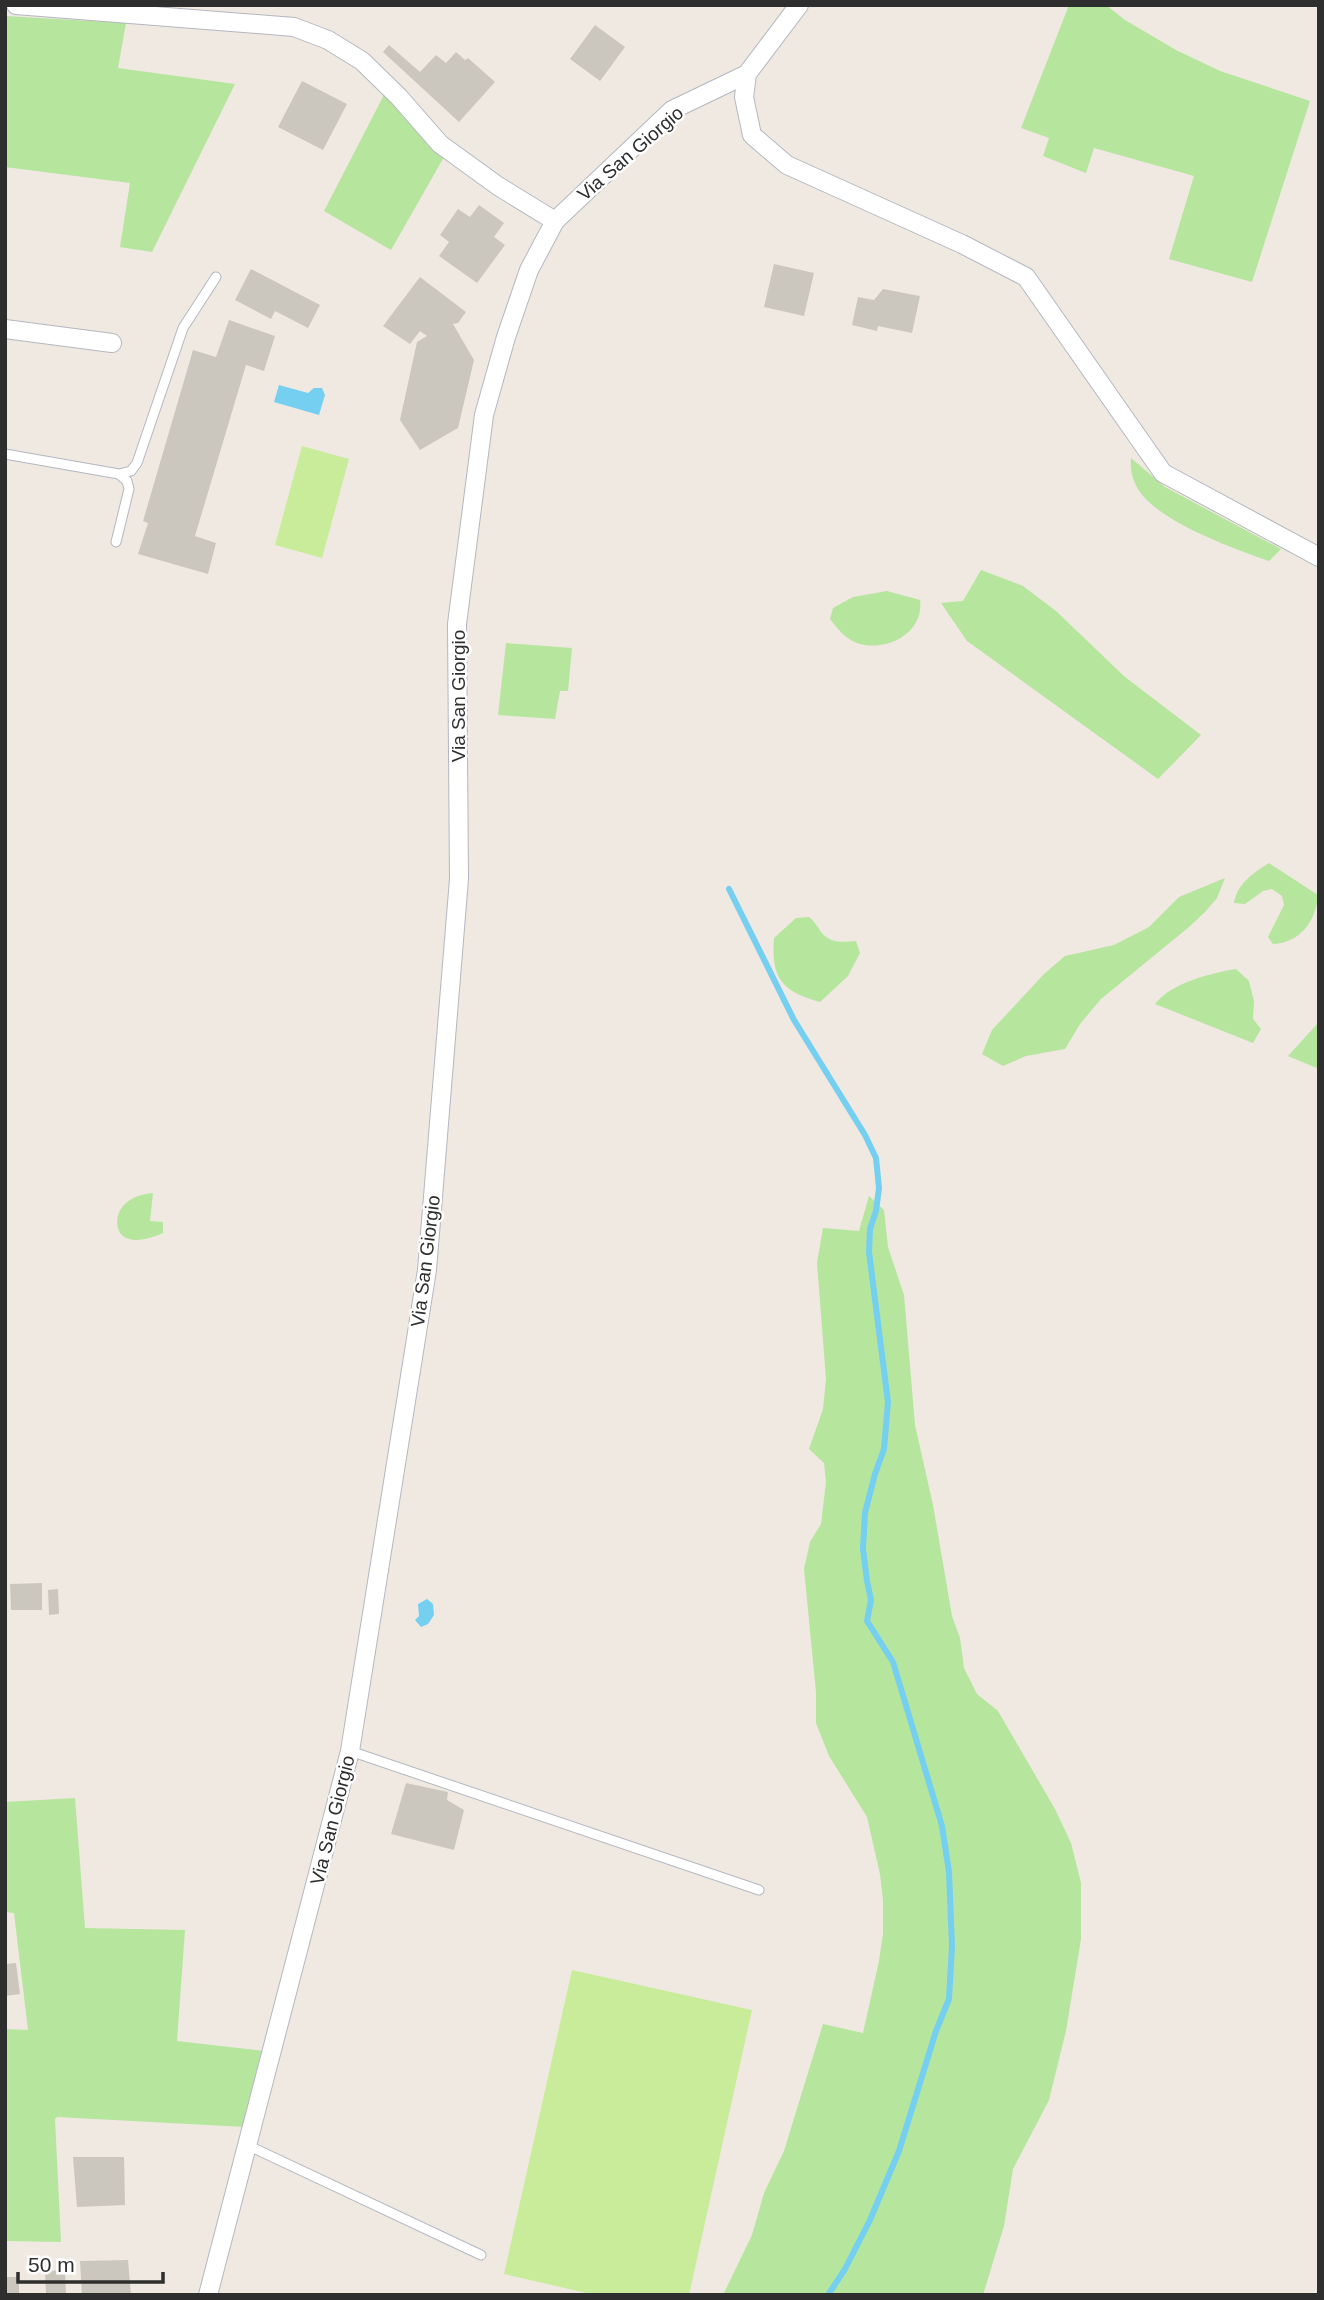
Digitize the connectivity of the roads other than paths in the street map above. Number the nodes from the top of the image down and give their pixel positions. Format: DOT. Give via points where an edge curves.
graph roads {
  1 [pos="16,5"];
  2 [pos="799,5"];
  3 [pos="747,74"];
  4 [pos="555,221"];
  5 [pos="216,277"];
  6 [pos="5,329"];
  7 [pos="112,343"];
  8 [pos="5,454"];
  9 [pos="119,474"];
  10 [pos="116,542"];
  11 [pos="1319,557"];
  12 [pos="350,1751"];
  13 [pos="759,1890"];
  14 [pos="247,2145"];
  15 [pos="481,2255"];
  16 [pos="208,2295"];
  1 -- 4 [label="street" via="294,27 328,40 362,61 440,144"];
  2 -- 3 [label="street"];
  3 -- 4 [label="street, Via San Giorgio" via="673,110"];
  3 -- 11 [label="street" via="744,97 752,135 787,165 1026,277 1163,473"];
  4 -- 12 [label="street, Via San Giorgio" via="529,270 485,415 457,624 459,879 427,1270"];
  5 -- 9 [label="lane" via="183,328 137,463 131,471"];
  6 -- 7 [label="street"];
  8 -- 9 [label="lane"];
  9 -- 10 [label="lane" via="129,489"];
  12 -- 13 [label="lane"];
  12 -- 14 [label="street, Via San Giorgio"];
  14 -- 15 [label="lane"];
  14 -- 16 [label="street, Via San Giorgio"];
}
